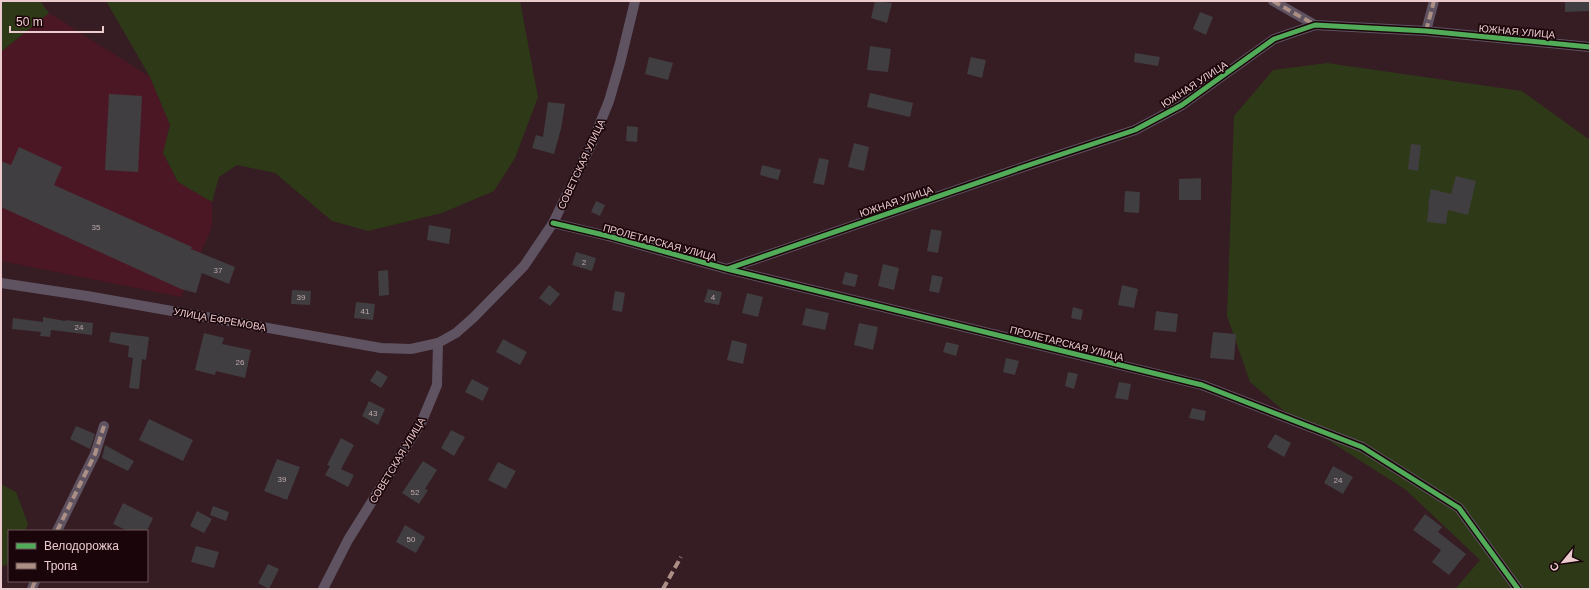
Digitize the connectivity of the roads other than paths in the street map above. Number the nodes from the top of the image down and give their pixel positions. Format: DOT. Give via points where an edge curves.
graph roads {
  1 [pos="635,1"];
  2 [pos="1273,1"];
  3 [pos="1434,1"];
  4 [pos="1315,25"];
  5 [pos="1426,31"];
  6 [pos="1590,47"];
  7 [pos="553,224"];
  8 [pos="726,269"];
  9 [pos="1,283"];
  10 [pos="438,343"];
  11 [pos="104,426"];
  12 [pos="57,530"];
  13 [pos="323,589"];
  14 [pos="1518,589"];
  1 -- 7 [label="street, СОВЕТСКАЯ УЛИЦА" via="609,100 592,143"];
  2 -- 4 [label="street"];
  3 -- 5 [label="street"];
  4 -- 5 [label="street, ЮЖНАЯ УЛИЦА"];
  4 -- 8 [label="street, ЮЖНАЯ УЛИЦА" via="1274,40 1182,105 1135,130"];
  5 -- 6 [label="street, ЮЖНАЯ УЛИЦА"];
  7 -- 8 [label="street, ПРОЛЕТАРСКАЯ УЛИЦА" via="608,236"];
  7 -- 10 [label="street, СОВЕТСКАЯ УЛИЦА" via="524,266 473,318 456,333"];
  8 -- 14 [label="street, ПРОЛЕТАРСКАЯ УЛИЦА" via="1202,385 1362,447 1459,508"];
  9 -- 10 [label="street, УЛИЦА ЕФРЕМОВА" via="381,348 411,350"];
  10 -- 13 [label="street, СОВЕТСКАЯ УЛИЦА" via="436,385 422,421 348,540"];
  11 -- 12 [label="street" via="95,454"];
}
